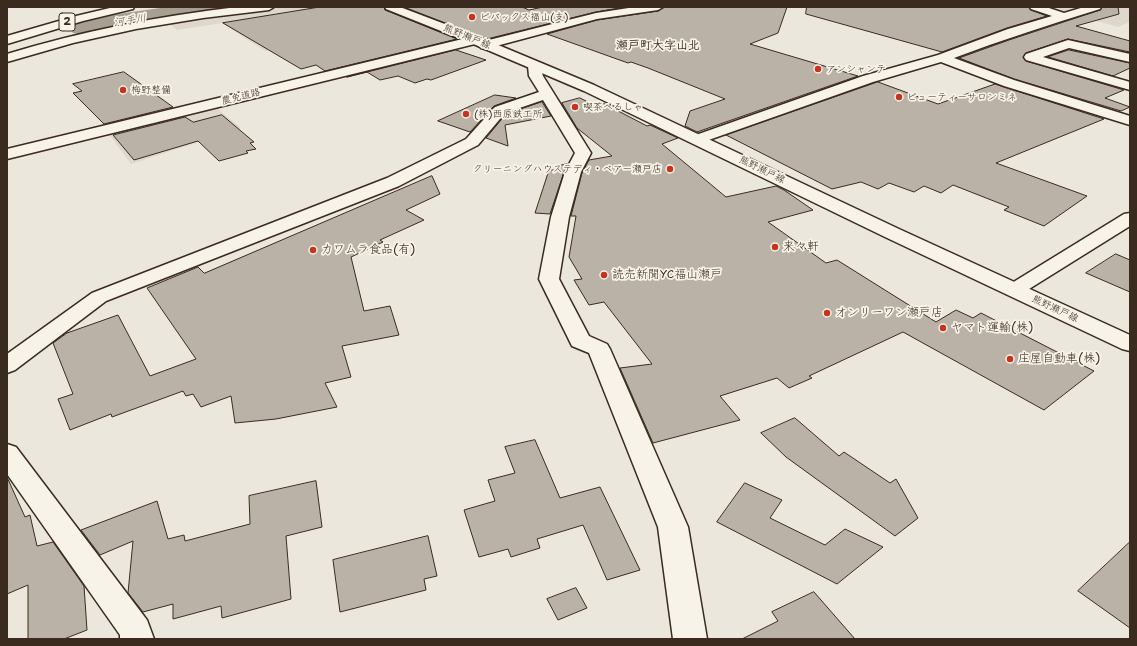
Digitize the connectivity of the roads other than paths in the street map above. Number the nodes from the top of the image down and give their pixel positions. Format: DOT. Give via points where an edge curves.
graph roads {
  1 [pos="94,7"];
  2 [pos="129,7"];
  3 [pos="269,7"];
  4 [pos="390,7"];
  5 [pos="658,7"];
  6 [pos="1035,7"];
  7 [pos="1096,7"];
  8 [pos="1065,16"];
  9 [pos="7,32"];
  10 [pos="7,40"];
  11 [pos="480,42"];
  12 [pos="7,58"];
  13 [pos="942,58"];
  14 [pos="1130,58"];
  15 [pos="534,66"];
  16 [pos="1130,86"];
  17 [pos="548,94"];
  18 [pos="1130,121"];
  19 [pos="698,139"];
  20 [pos="7,154"];
  21 [pos="1130,218"];
  22 [pos="1014,290"];
  23 [pos="1130,344"];
  24 [pos="7,365"];
  25 [pos="7,454"];
  26 [pos="136,639"];
  27 [pos="690,639"];
  1 -- 9 [label="main road, 2"];
  2 -- 10 [label="main road, 2" via="80,18"];
  3 -- 12 [label="main road" via="144,24"];
  4 -- 11 [label="main road, 熊野瀬戸線"];
  5 -- 11 [label="main road, 農免道路" via="596,16"];
  6 -- 8 [label="main road"];
  7 -- 8 [label="main road"];
  8 -- 13 [label="main road"];
  11 -- 15 [label="main road, 熊野瀬戸線"];
  11 -- 20 [label="main road, 農免道路"];
  13 -- 18 [label="main road" via="1009,83"];
  13 -- 19 [label="main road" via="868,79"];
  14 -- 16 [label="main road" via="1068,44 1030,57"];
  15 -- 17 [label="main road" via="536,76"];
  15 -- 19 [label="main road, 熊野瀬戸線" via="589,88"];
  17 -- 24 [label="main road" via="500,110 472,142 393,182 100,297"];
  17 -- 27 [label="main road" via="583,153 573,172 560,217 549,279 580,341 599,349 673,527"];
  19 -- 22 [label="main road, 熊野瀬戸線"];
  21 -- 22 [label="main road"];
  22 -- 23 [label="main road, 熊野瀬戸線"];
  25 -- 26 [label="main road" via="135,630"];
}
